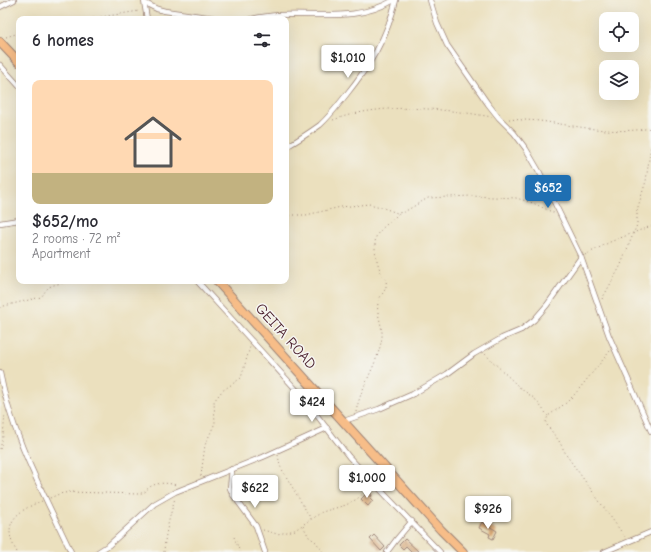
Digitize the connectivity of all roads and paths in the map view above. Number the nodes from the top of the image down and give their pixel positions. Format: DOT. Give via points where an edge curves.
graph roads {
  1 [pos="14,0"];
  2 [pos="395,0"];
  3 [pos="430,0"];
  4 [pos="144,1"];
  5 [pos="0,7"];
  6 [pos="146,10"];
  7 [pos="107,16"];
  8 [pos="147,16"];
  9 [pos="200,16"];
  10 [pos="275,16"];
  11 [pos="16,34"];
  12 [pos="3,39"];
  13 [pos="16,58"];
  14 [pos="0,65"];
  15 [pos="16,83"];
  16 [pos="499,118"];
  17 [pos="330,121"];
  18 [pos="651,128"];
  19 [pos="289,144"];
  20 [pos="651,145"];
  21 [pos="400,212"];
  22 [pos="289,215"];
  23 [pos="561,216"];
  24 [pos="16,220"];
  25 [pos="0,223"];
  26 [pos="651,226"];
  27 [pos="634,232"];
  28 [pos="581,257"];
  29 [pos="60,284"];
  30 [pos="200,284"];
  31 [pos="220,284"];
  32 [pos="598,306"];
  33 [pos="0,307"];
  34 [pos="251,340"];
  35 [pos="614,346"];
  36 [pos="481,350"];
  37 [pos="0,373"];
  38 [pos="5,409"];
  39 [pos="548,416"];
  40 [pos="355,417"];
  41 [pos="344,421"];
  42 [pos="327,428"];
  43 [pos="651,431"];
  44 [pos="0,449"];
  45 [pos="277,451"];
  46 [pos="232,469"];
  47 [pos="200,482"];
  48 [pos="374,484"];
  49 [pos="183,489"];
  50 [pos="178,491"];
  51 [pos="46,499"];
  52 [pos="311,519"];
  53 [pos="412,521"];
  54 [pos="303,525"];
  55 [pos="258,529"];
  56 [pos="651,532"];
  57 [pos="234,536"];
  58 [pos="628,541"];
  59 [pos="17,552"];
  60 [pos="71,552"];
  61 [pos="98,552"];
  62 [pos="164,552"];
  63 [pos="240,552"];
  64 [pos="265,552"];
  65 [pos="323,552"];
  66 [pos="387,552"];
  67 [pos="440,552"];
  68 [pos="463,552"];
  69 [pos="604,552"];
  1 -- 5 [label="street"];
  2 -- 10 [label="street" via="353,15"];
  2 -- 19 [label="street" via="384,38 355,84 320,125"];
  3 -- 16 [label="street" via="447,45"];
  4 -- 6 [label="street"];
  4 -- 9 [label="street" via="157,9"];
  6 -- 7 [label="path"];
  6 -- 8 [label="street"];
  11 -- 12 [label="path"];
  12 -- 13 [label="highway"];
  14 -- 15 [label="street"];
  16 -- 17 [label="path" via="455,111 398,108 354,114"];
  16 -- 18 [label="path" via="619,131"];
  16 -- 23 [label="street" via="526,150"];
  20 -- 27 [label="path"];
  21 -- 22 [label="path" via="369,204 306,215"];
  21 -- 23 [label="path" via="428,198 496,197 516,198"];
  21 -- 40 [label="path" via="376,236 376,258 386,284 377,305 382,324 382,337 373,370 358,402"];
  23 -- 28 [label="street"];
  24 -- 25 [label="street"];
  26 -- 27 [label="path"];
  27 -- 28 [label="path"];
  27 -- 32 [label="path" via="620,268"];
  28 -- 32 [label="street"];
  28 -- 36 [label="street" via="534,320 521,330"];
  29 -- 33 [label="path" via="46,289 41,297"];
  30 -- 34 [label="street"];
  31 -- 41 [label="highway, GEITA ROAD"];
  32 -- 35 [label="street"];
  34 -- 42 [label="street"];
  34 -- 47 [label="path" via="241,378 222,391 214,401 215,423 205,445"];
  35 -- 39 [label="path" via="575,394"];
  35 -- 43 [label="street"];
  36 -- 39 [label="path" via="535,399"];
  36 -- 40 [label="street" via="448,374 413,394"];
  37 -- 51 [label="street" via="12,418 29,464"];
  38 -- 44 [label="path" via="4,436"];
  39 -- 58 [label="path" via="547,425"];
  40 -- 41 [label="street"];
  41 -- 68 [label="highway, GEITA ROAD"];
  42 -- 45 [label="street"];
  42 -- 48 [label="street"];
  45 -- 46 [label="street"];
  45 -- 52 [label="path" via="280,466"];
  46 -- 47 [label="street"];
  46 -- 55 [label="street" via="230,488 233,495"];
  47 -- 49 [label="street"];
  48 -- 52 [label="path" via="352,502 322,512"];
  48 -- 53 [label="street"];
  49 -- 50 [label="street"];
  49 -- 51 [label="path" via="162,483 138,494 70,492"];
  50 -- 61 [label="street" via="154,504 109,546"];
  50 -- 62 [label="path" via="165,535"];
  51 -- 59 [label="path" via="26,508 13,520 9,532"];
  51 -- 60 [label="street"];
  52 -- 54 [label="path"];
  53 -- 66 [label="street"];
  53 -- 67 [label="street"];
  54 -- 55 [label="path" via="277,534"];
  54 -- 65 [label="path" via="309,537"];
  55 -- 64 [label="street"];
  56 -- 58 [label="street"];
  57 -- 63 [label="path"];
  58 -- 69 [label="street"];
}
